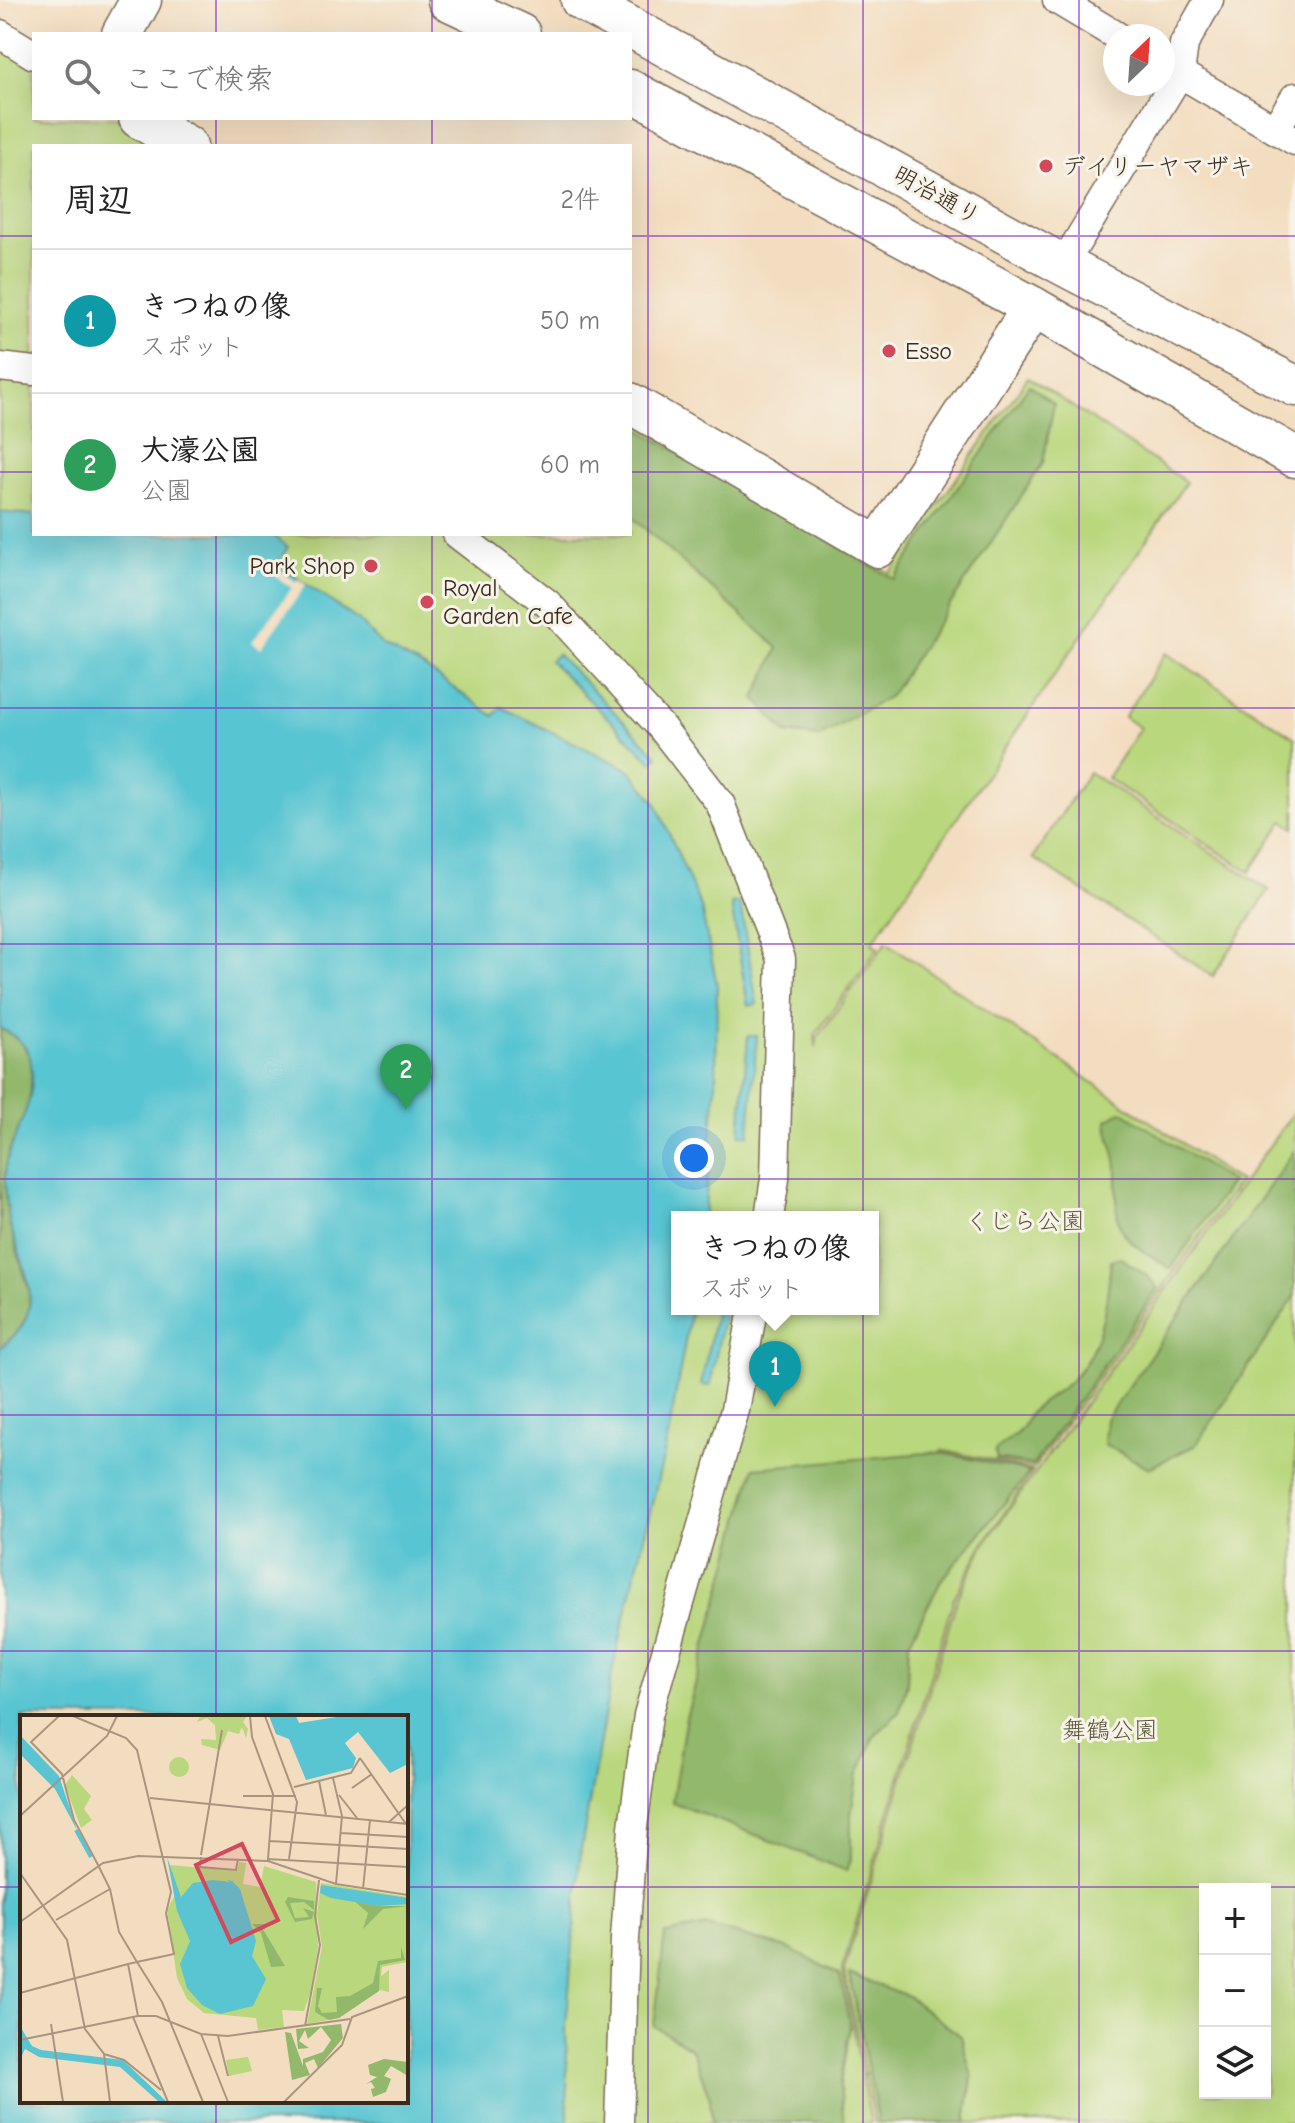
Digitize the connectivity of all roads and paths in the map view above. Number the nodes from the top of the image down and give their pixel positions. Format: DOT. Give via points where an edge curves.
graph roads {
  1 [pos="141,0"];
  2 [pos="448,0"];
  3 [pos="1057,0"];
  4 [pos="1209,0"];
  5 [pos="584,1"];
  6 [pos="1103,28"];
  7 [pos="123,32"];
  8 [pos="516,32"];
  9 [pos="0,34"];
  10 [pos="32,54"];
  11 [pos="1175,62"];
  12 [pos="1175,70"];
  13 [pos="632,91"];
  14 [pos="1157,96"];
  15 [pos="1295,97"];
  16 [pos="142,120"];
  17 [pos="1285,135"];
  18 [pos="184,144"];
  19 [pos="1063,265"];
  20 [pos="1033,307"];
  21 [pos="0,367"];
  22 [pos="32,371"];
  23 [pos="1295,386"];
  24 [pos="632,404"];
  25 [pos="1295,457"];
  26 [pos="460,536"];
  27 [pos="770,1211"];
  28 [pos="752,1315"];
  29 [pos="619,2123"];
  1 -- 7 [label="street"];
  2 -- 8 [label="street"];
  3 -- 6 [label="street"];
  4 -- 11 [label="street"];
  5 -- 19 [label="street, 明治通り"];
  9 -- 10 [label="street"];
  12 -- 17 [label="street"];
  13 -- 20 [label="street"];
  14 -- 19 [label="street"];
  15 -- 17 [label="street"];
  16 -- 18 [label="street"];
  19 -- 23 [label="street, 明治通り"];
  20 -- 24 [label="street" via="878,547"];
  20 -- 25 [label="street"];
  21 -- 22 [label="street"];
  26 -- 27 [label="street" via="547,603 661,727 720,803 781,959"];
  28 -- 29 [label="street" via="735,1410 648,1715 625,1938"];
}
